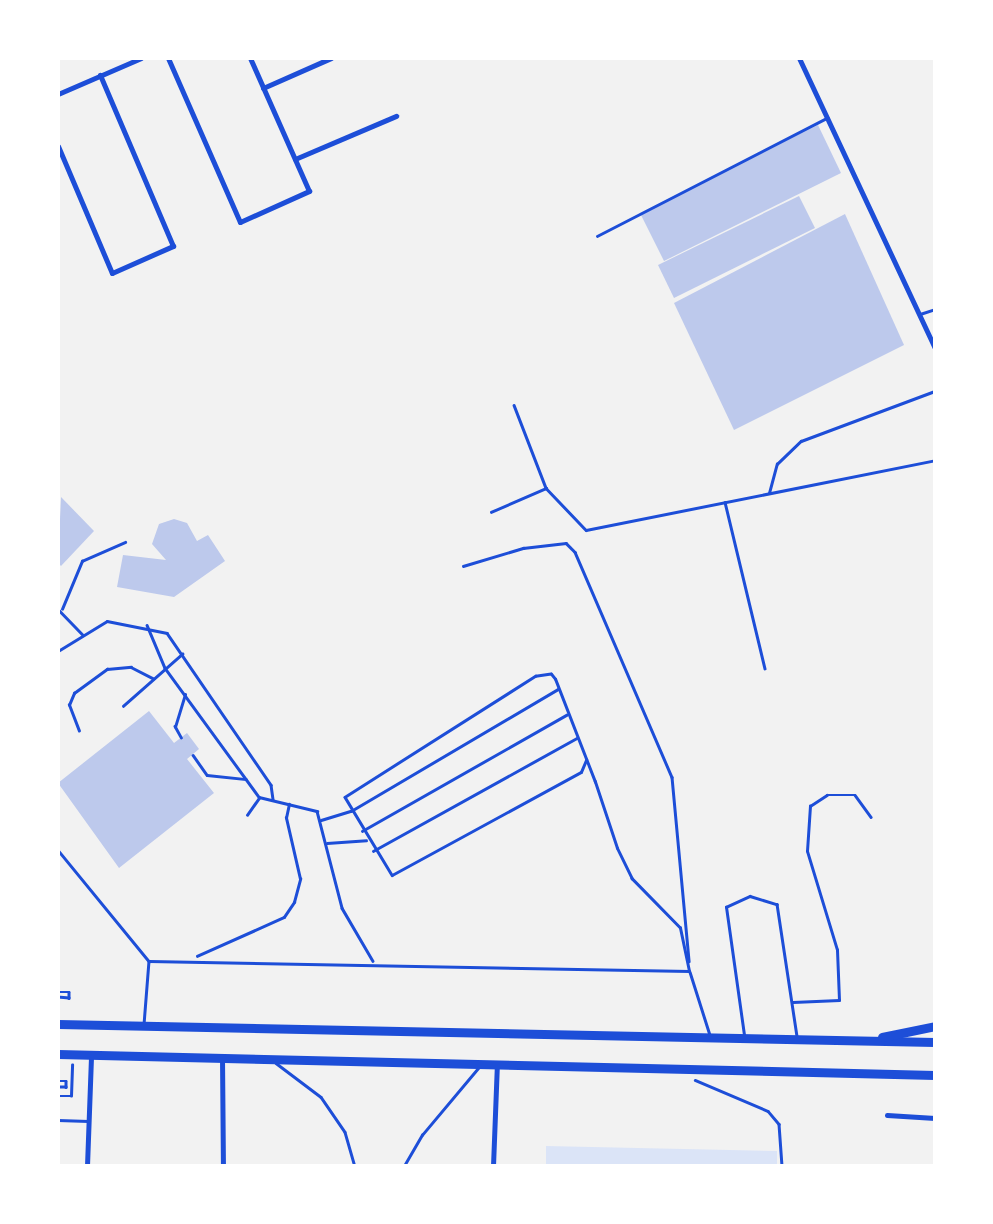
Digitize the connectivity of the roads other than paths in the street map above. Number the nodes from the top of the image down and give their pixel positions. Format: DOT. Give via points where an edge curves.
graph roads {
  1 [pos="141,58"];
  2 [pos="168,58"];
  3 [pos="250,58"];
  4 [pos="331,58"];
  5 [pos="799,58"];
  6 [pos="100,75"];
  7 [pos="263,88"];
  8 [pos="58,94"];
  9 [pos="396,116"];
  10 [pos="827,118"];
  11 [pos="58,146"];
  12 [pos="295,159"];
  13 [pos="597,236"];
  14 [pos="935,309"];
  15 [pos="920,314"];
  16 [pos="935,348"];
  17 [pos="935,391"];
  18 [pos="514,405"];
  19 [pos="935,460"];
  20 [pos="546,488"];
  21 [pos="769,493"];
  22 [pos="725,502"];
  23 [pos="491,512"];
  24 [pos="125,542"];
  25 [pos="463,566"];
  26 [pos="60,609"];
  27 [pos="147,625"];
  28 [pos="82,634"];
  29 [pos="58,651"];
  30 [pos="182,653"];
  31 [pos="165,668"];
  32 [pos="765,668"];
  33 [pos="153,678"];
  34 [pos="558,689"];
  35 [pos="185,694"];
  36 [pos="123,706"];
  37 [pos="568,714"];
  38 [pos="79,730"];
  39 [pos="577,737"];
  40 [pos="181,738"];
  41 [pos="193,755"];
  42 [pos="586,760"];
  43 [pos="248,779"];
  44 [pos="260,797"];
  45 [pos="273,800"];
  46 [pos="289,803"];
  47 [pos="351,811"];
  48 [pos="247,815"];
  49 [pos="871,817"];
  50 [pos="321,820"];
  51 [pos="362,831"];
  52 [pos="368,840"];
  53 [pos="327,843"];
  54 [pos="58,850"];
  55 [pos="373,851"];
  56 [pos="194,957"];
  57 [pos="149,961"];
  58 [pos="373,961"];
  59 [pos="690,971"];
  60 [pos="793,1002"];
  61 [pos="58,1024"];
  62 [pos="144,1026"];
  63 [pos="935,1026"];
  64 [pos="712,1038"];
  65 [pos="745,1038"];
  66 [pos="797,1039"];
  67 [pos="865,1040"];
  68 [pos="935,1042"];
  69 [pos="58,1054"];
  70 [pos="91,1055"];
  71 [pos="222,1057"];
  72 [pos="270,1058"];
  73 [pos="482,1064"];
  74 [pos="497,1064"];
  75 [pos="935,1075"];
  76 [pos="887,1115"];
  77 [pos="935,1118"];
  78 [pos="58,1120"];
  79 [pos="88,1121"];
  80 [pos="87,1166"];
  81 [pos="223,1166"];
  82 [pos="355,1166"];
  83 [pos="404,1166"];
  84 [pos="493,1166"];
  1 -- 6 [label="street"];
  2 -- 12 [label="street" via="240,222 309,191"];
  3 -- 7 [label="street"];
  4 -- 7 [label="street"];
  5 -- 10 [label="street"];
  6 -- 8 [label="street"];
  6 -- 11 [label="street" via="173,246 112,273"];
  7 -- 12 [label="street"];
  9 -- 12 [label="street"];
  10 -- 13 [label="lane"];
  10 -- 15 [label="street"];
  14 -- 15 [label="lane"];
  15 -- 16 [label="street"];
  17 -- 21 [label="lane" via="801,441 777,464"];
  18 -- 20 [label="lane"];
  19 -- 21 [label="lane"];
  20 -- 22 [label="lane" via="586,530"];
  20 -- 23 [label="lane"];
  21 -- 22 [label="lane"];
  22 -- 32 [label="lane"];
  24 -- 26 [label="lane" via="82,561"];
  25 -- 59 [label="lane" via="523,548 566,543 575,552 673,777"];
  26 -- 28 [label="lane"];
  27 -- 28 [label="lane" via="107,621"];
  27 -- 30 [label="lane" via="167,633"];
  27 -- 31 [label="lane"];
  28 -- 29 [label="lane"];
  30 -- 31 [label="lane"];
  30 -- 45 [label="lane" via="271,785"];
  31 -- 33 [label="lane"];
  31 -- 35 [label="lane"];
  33 -- 36 [label="lane"];
  33 -- 38 [label="lane" via="131,667 107,668 74,692 69,705"];
  34 -- 37 [label="lane"];
  34 -- 47 [label="lane"];
  34 -- 47 [label="lane" via="551,674 537,676 350,789 345,797"];
  35 -- 40 [label="lane" via="175,727"];
  35 -- 43 [label="lane"];
  37 -- 39 [label="lane"];
  37 -- 51 [label="lane"];
  39 -- 42 [label="lane"];
  39 -- 55 [label="lane"];
  41 -- 43 [label="lane" via="207,775"];
  42 -- 55 [label="lane" via="581,772 391,875"];
  42 -- 59 [label="lane" via="632,879 680,928"];
  43 -- 44 [label="lane"];
  44 -- 45 [label="lane"];
  44 -- 48 [label="lane"];
  45 -- 46 [label="lane"];
  46 -- 50 [label="lane" via="317,811"];
  46 -- 56 [label="lane" via="286,818 300,879 294,902 284,916"];
  47 -- 50 [label="lane"];
  47 -- 51 [label="lane"];
  49 -- 60 [label="lane" via="855,795 827,795 810,806 807,851 837,950 840,990 835,1002"];
  50 -- 53 [label="lane"];
  51 -- 52 [label="lane"];
  52 -- 53 [label="lane"];
  52 -- 55 [label="lane"];
  53 -- 58 [label="lane" via="342,908"];
  54 -- 57 [label="lane"];
  56 -- 57 [label="lane"];
  56 -- 58 [label="lane"];
  57 -- 62 [label="lane"];
  58 -- 59 [label="lane"];
  59 -- 64 [label="lane"];
  60 -- 65 [label="lane" via="777,904 741,897 726,907"];
  60 -- 66 [label="lane"];
  61 -- 62 [label="highway"];
  62 -- 64 [label="highway"];
  63 -- 67 [label="highway"];
  64 -- 65 [label="highway"];
  65 -- 66 [label="highway"];
  66 -- 67 [label="highway"];
  67 -- 68 [label="highway"];
  69 -- 70 [label="highway"];
  70 -- 71 [label="highway"];
  70 -- 79 [label="street"];
  71 -- 72 [label="highway"];
  71 -- 81 [label="street"];
  72 -- 73 [label="highway"];
  72 -- 82 [label="lane" via="321,1097 345,1132"];
  73 -- 74 [label="highway"];
  73 -- 83 [label="lane" via="422,1135"];
  74 -- 75 [label="highway"];
  74 -- 84 [label="street"];
  76 -- 77 [label="street"];
  78 -- 79 [label="lane"];
  79 -- 80 [label="street"];
}
